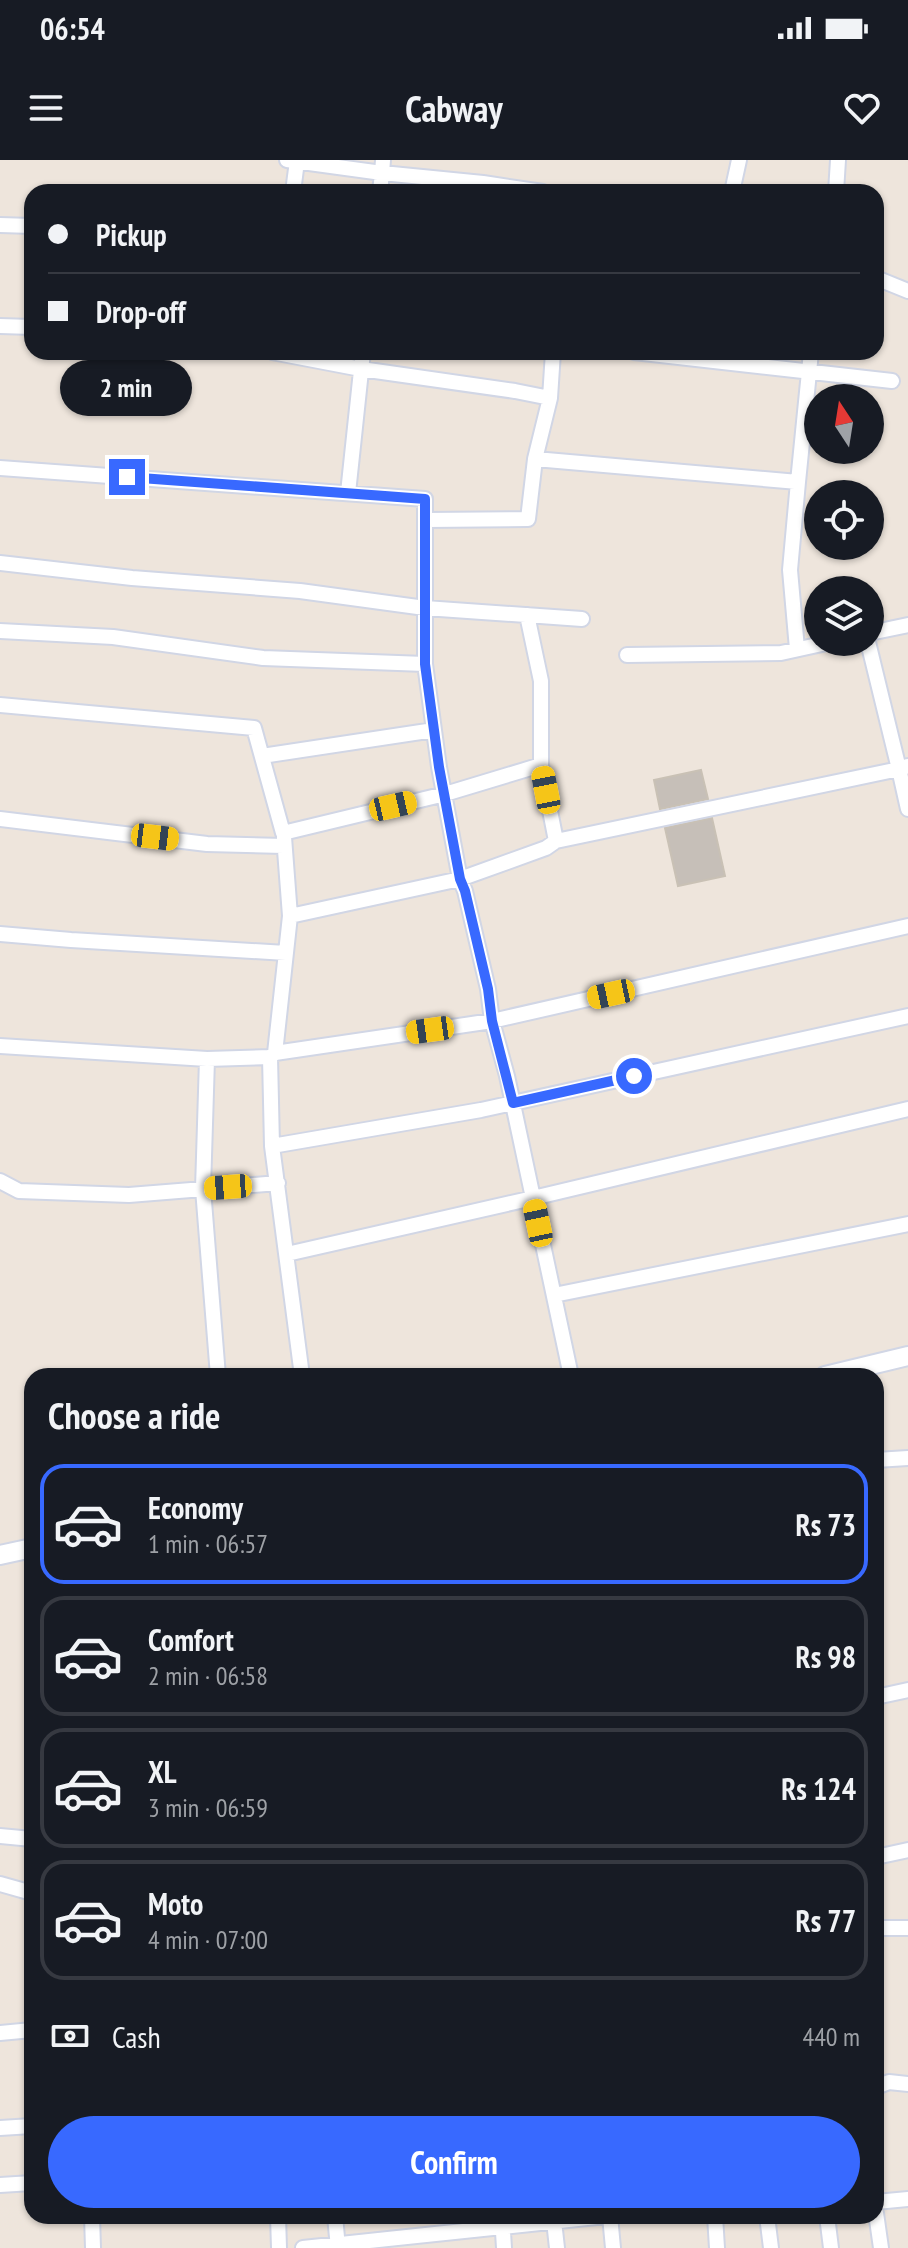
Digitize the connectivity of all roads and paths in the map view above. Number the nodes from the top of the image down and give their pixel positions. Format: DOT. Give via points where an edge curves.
graph roads {
  1 [pos="287,160"];
  2 [pos="739,160"];
  3 [pos="838,160"];
  4 [pos="297,161"];
  5 [pos="382,166"];
  6 [pos="294,184"];
  7 [pos="490,184"];
  8 [pos="734,184"];
  9 [pos="836,184"];
  10 [pos="0,225"];
  11 [pos="24,226"];
  12 [pos="884,281"];
  13 [pos="908,291"];
  14 [pos="0,326"];
  15 [pos="24,327"];
  16 [pos="314,360"];
  17 [pos="362,360"];
  18 [pos="552,360"];
  19 [pos="701,360"];
  20 [pos="810,360"];
  21 [pos="361,369"];
  22 [pos="809,373"];
  23 [pos="892,381"];
  24 [pos="550,398"];
  25 [pos="535,459"];
  26 [pos="0,468"];
  27 [pos="798,482"];
  28 [pos="348,493"];
  29 [pos="426,520"];
  30 [pos="0,563"];
  31 [pos="425,608"];
  32 [pos="527,615"];
  33 [pos="582,619"];
  34 [pos="908,625"];
  35 [pos="884,630"];
  36 [pos="0,631"];
  37 [pos="804,648"];
  38 [pos="797,649"];
  39 [pos="627,655"];
  40 [pos="872,656"];
  41 [pos="425,664"];
  42 [pos="0,705"];
  43 [pos="434,730"];
  44 [pos="262,756"];
  45 [pos="541,765"];
  46 [pos="904,768"];
  47 [pos="445,794"];
  48 [pos="908,809"];
  49 [pos="0,819"];
  50 [pos="284,840"];
  51 [pos="556,841"];
  52 [pos="460,879"];
  53 [pos="290,916"];
  54 [pos="908,926"];
  55 [pos="0,934"];
  56 [pos="286,953"];
  57 [pos="908,1016"];
  58 [pos="492,1021"];
  59 [pos="0,1046"];
  60 [pos="272,1055"];
  61 [pos="207,1059"];
  62 [pos="513,1103"];
  63 [pos="908,1109"];
  64 [pos="272,1146"];
  65 [pos="0,1181"];
  66 [pos="278,1183"];
  67 [pos="203,1189"];
  68 [pos="533,1198"];
  69 [pos="908,1224"];
  70 [pos="287,1254"];
  71 [pos="554,1295"];
  72 [pos="908,1356"];
  73 [pos="217,1368"];
  74 [pos="301,1368"];
  75 [pos="569,1368"];
  76 [pos="858,1368"];
  77 [pos="908,1458"];
  78 [pos="884,1460"];
  79 [pos="24,1550"];
  80 [pos="0,1555"];
  81 [pos="908,1690"];
  82 [pos="884,1695"];
  83 [pos="0,1836"];
  84 [pos="24,1838"];
  85 [pos="908,1850"];
  86 [pos="884,1855"];
  87 [pos="0,1884"];
  88 [pos="24,1891"];
  89 [pos="884,1928"];
  90 [pos="908,1928"];
  91 [pos="24,2031"];
  92 [pos="0,2033"];
  93 [pos="884,2084"];
  94 [pos="908,2084"];
  95 [pos="24,2126"];
  96 [pos="0,2128"];
  97 [pos="24,2184"];
  98 [pos="0,2185"];
  99 [pos="908,2199"];
  100 [pos="884,2201"];
  101 [pos="92,2224"];
  102 [pos="278,2224"];
  103 [pos="336,2224"];
  104 [pos="493,2224"];
  105 [pos="502,2224"];
  106 [pos="554,2224"];
  107 [pos="609,2224"];
  108 [pos="716,2224"];
  109 [pos="768,2224"];
  110 [pos="828,2224"];
  111 [pos="878,2224"];
  112 [pos="443,2240"];
  113 [pos="337,2246"];
  114 [pos="93,2248"];
  115 [pos="279,2248"];
  116 [pos="303,2248"];
  117 [pos="504,2248"];
  118 [pos="557,2248"];
  119 [pos="613,2248"];
  120 [pos="717,2248"];
  121 [pos="771,2248"];
  122 [pos="831,2248"];
  123 [pos="881,2248"];
  1 -- 4 [label="street"];
  2 -- 8 [label="street"];
  3 -- 9 [label="street"];
  4 -- 5 [label="street"];
  4 -- 6 [label="street"];
  5 -- 7 [label="street"];
  10 -- 11 [label="street"];
  12 -- 13 [label="street"];
  14 -- 15 [label="street"];
  16 -- 21 [label="street"];
  17 -- 21 [label="street"];
  18 -- 24 [label="street"];
  19 -- 22 [label="street"];
  20 -- 22 [label="street"];
  21 -- 24 [label="street"];
  21 -- 28 [label="street"];
  22 -- 23 [label="street"];
  22 -- 27 [label="street"];
  24 -- 25 [label="street"];
  25 -- 27 [label="street"];
  25 -- 29 [label="street" via="528,519"];
  26 -- 28 [label="street"];
  27 -- 38 [label="street" via="790,570"];
  28 -- 29 [label="street" via="425,499"];
  29 -- 31 [label="street"];
  30 -- 31 [label="street"];
  31 -- 32 [label="street"];
  31 -- 41 [label="street"];
  32 -- 33 [label="street"];
  32 -- 45 [label="street" via="541,681"];
  34 -- 35 [label="street"];
  36 -- 41 [label="street" via="113,637 263,658"];
  37 -- 38 [label="street"];
  38 -- 39 [label="street"];
  40 -- 46 [label="street"];
  41 -- 43 [label="street"];
  42 -- 44 [label="street" via="254,728"];
  43 -- 44 [label="street"];
  43 -- 47 [label="street"];
  44 -- 50 [label="street"];
  45 -- 47 [label="street"];
  45 -- 51 [label="street"];
  46 -- 48 [label="street"];
  46 -- 51 [label="street"];
  47 -- 50 [label="street"];
  47 -- 52 [label="street"];
  49 -- 50 [label="street" via="207,844"];
  50 -- 53 [label="street"];
  51 -- 52 [label="street"];
  52 -- 53 [label="street"];
  52 -- 58 [label="street"];
  53 -- 56 [label="street"];
  54 -- 58 [label="street"];
  55 -- 56 [label="street"];
  56 -- 60 [label="street"];
  57 -- 62 [label="street"];
  58 -- 60 [label="street"];
  58 -- 62 [label="street"];
  59 -- 61 [label="street"];
  60 -- 61 [label="street"];
  60 -- 64 [label="street"];
  61 -- 67 [label="street"];
  62 -- 64 [label="street"];
  62 -- 68 [label="street"];
  63 -- 68 [label="street"];
  64 -- 66 [label="street"];
  65 -- 67 [label="street" via="34,1192 129,1195"];
  66 -- 67 [label="street"];
  66 -- 70 [label="street"];
  67 -- 73 [label="street"];
  68 -- 70 [label="street"];
  68 -- 71 [label="street"];
  69 -- 71 [label="street"];
  70 -- 74 [label="street"];
  71 -- 75 [label="street"];
  72 -- 76 [label="street"];
  77 -- 78 [label="street"];
  79 -- 80 [label="street"];
  81 -- 82 [label="street"];
  83 -- 84 [label="street"];
  85 -- 86 [label="street"];
  87 -- 88 [label="street"];
  89 -- 90 [label="street"];
  91 -- 92 [label="street"];
  93 -- 94 [label="street"];
  95 -- 96 [label="street"];
  97 -- 98 [label="street"];
  99 -- 100 [label="street"];
  101 -- 114 [label="street"];
  102 -- 115 [label="street"];
  103 -- 113 [label="street"];
  104 -- 112 [label="street"];
  105 -- 117 [label="street"];
  106 -- 118 [label="street"];
  107 -- 119 [label="street"];
  108 -- 120 [label="street"];
  109 -- 121 [label="street"];
  110 -- 122 [label="street"];
  111 -- 123 [label="street"];
  112 -- 113 [label="street"];
  113 -- 116 [label="street"];
}
